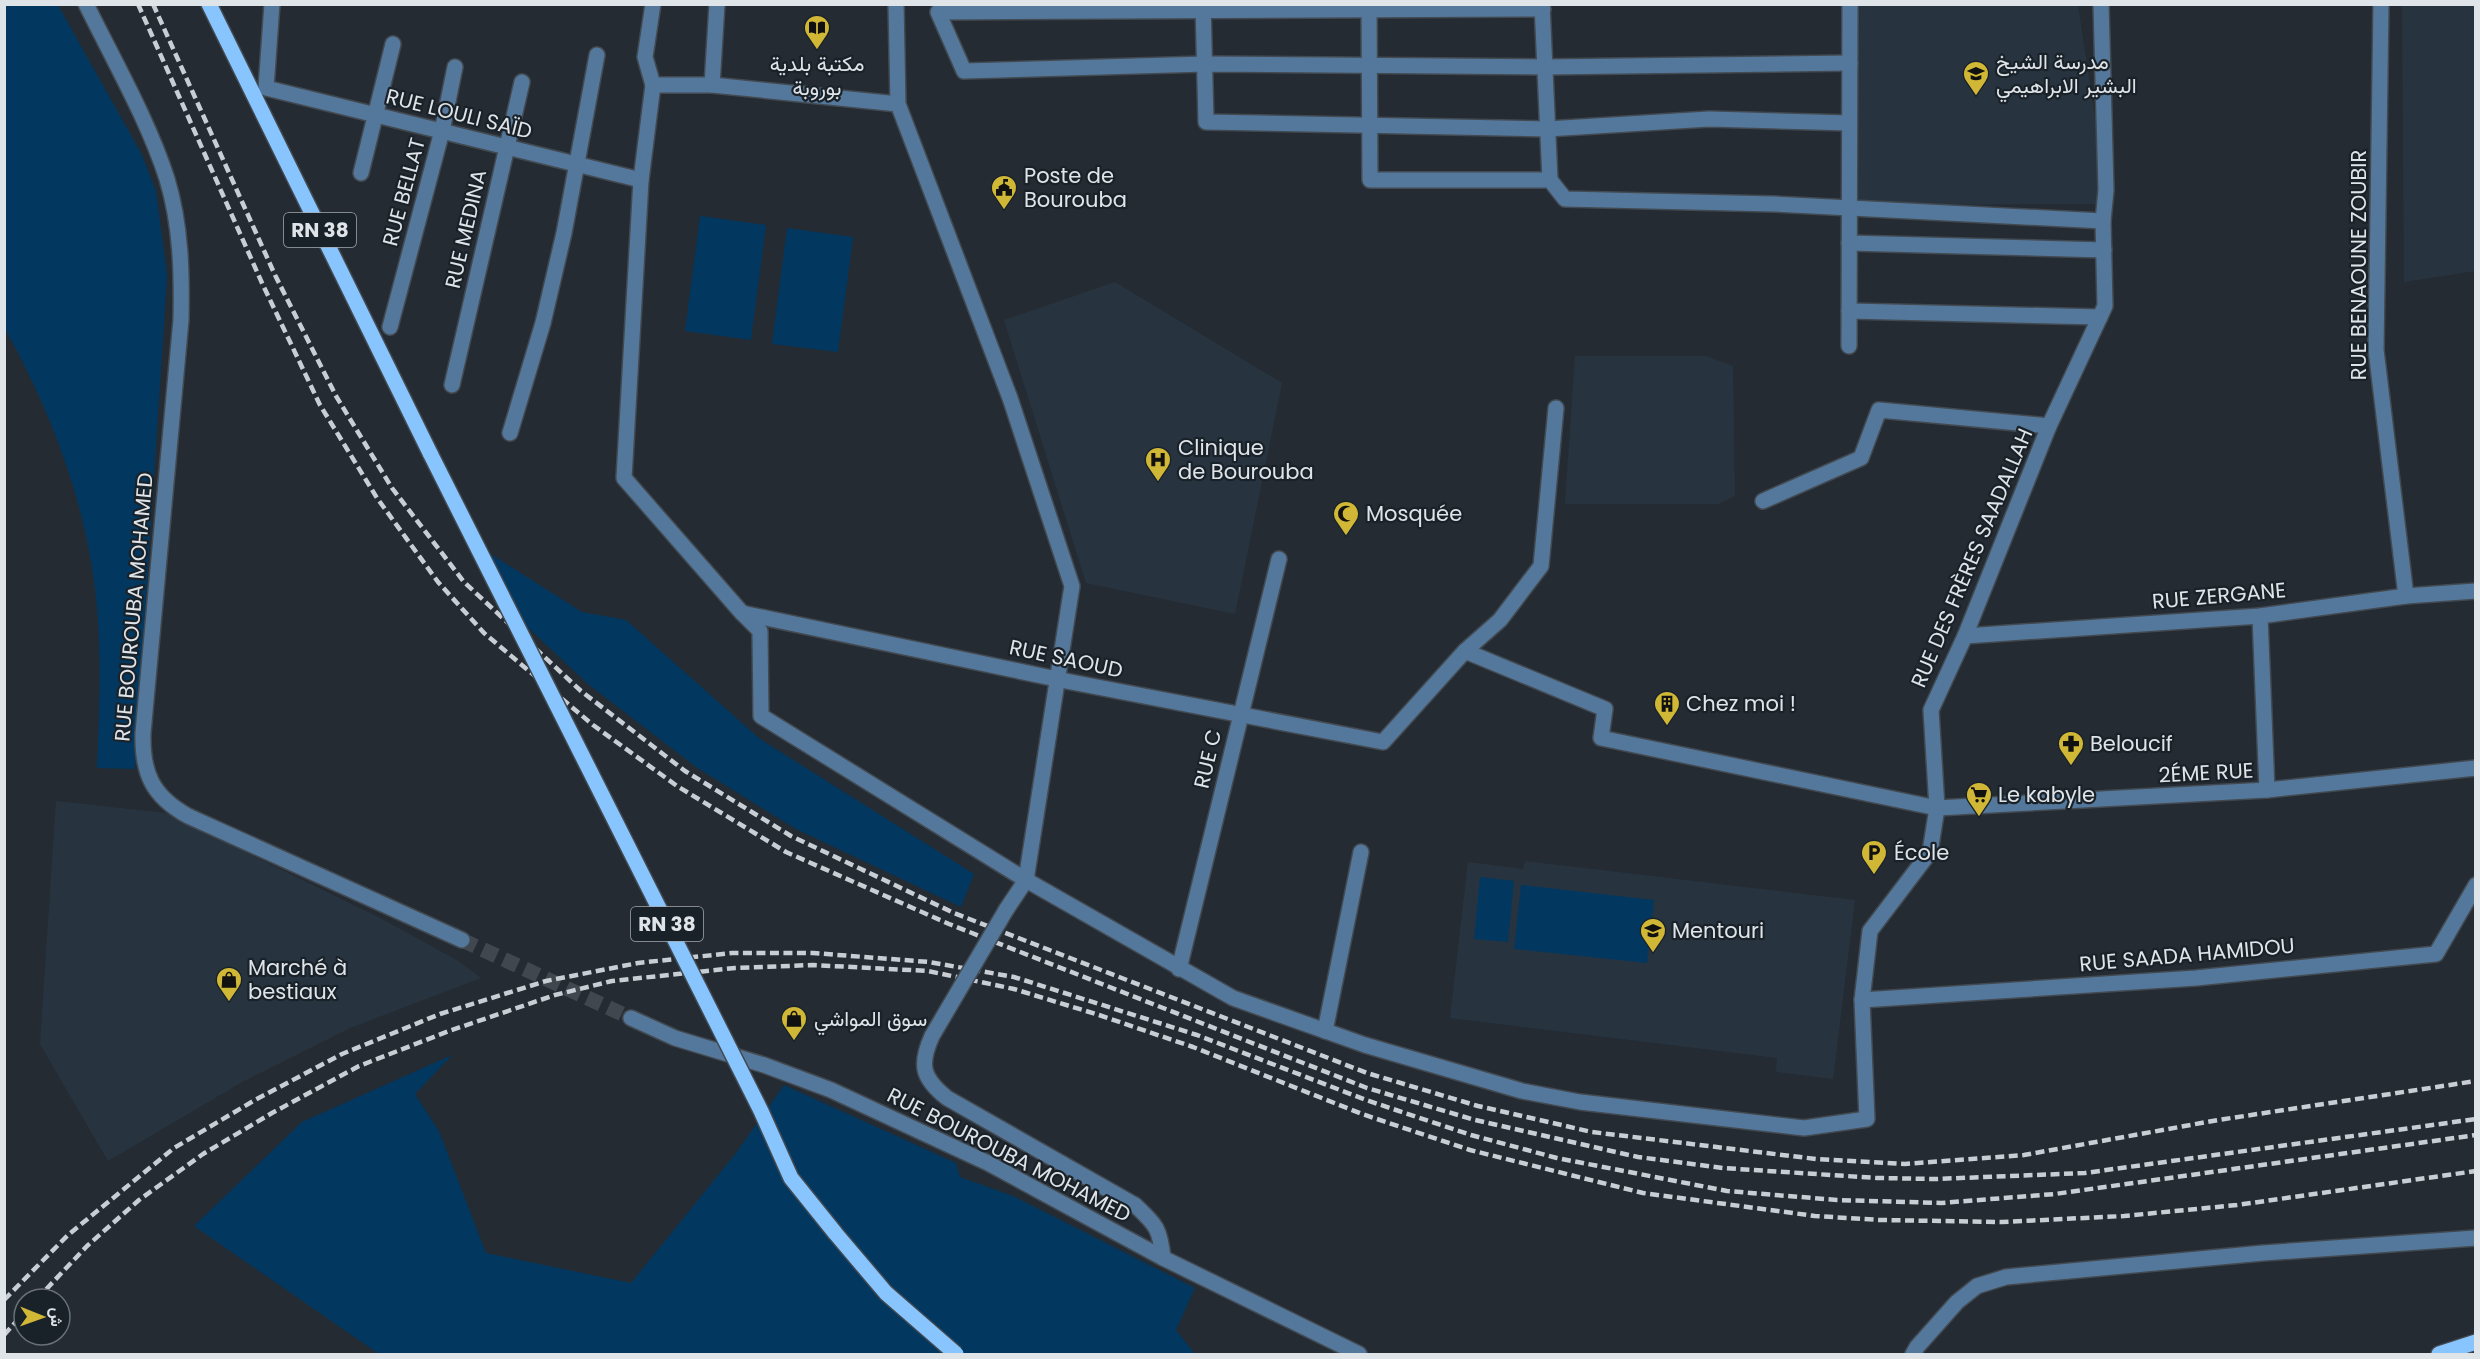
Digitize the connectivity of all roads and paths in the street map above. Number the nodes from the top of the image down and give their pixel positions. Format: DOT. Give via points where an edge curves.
graph roads {
  1 [pos="86,4"];
  2 [pos="209,4"];
  3 [pos="272,4"];
  4 [pos="653,4"];
  5 [pos="717,4"];
  6 [pos="896,4"];
  7 [pos="1850,4"];
  8 [pos="2101,4"];
  9 [pos="2381,4"];
  10 [pos="1203,7"];
  11 [pos="1369,7"];
  12 [pos="1543,7"];
  13 [pos="393,44"];
  14 [pos="597,55"];
  15 [pos="1850,63"];
  16 [pos="1205,64"];
  17 [pos="1369,64"];
  18 [pos="455,67"];
  19 [pos="1545,67"];
  20 [pos="522,82"];
  21 [pos="653,85"];
  22 [pos="712,85"];
  23 [pos="898,104"];
  24 [pos="377,115"];
  25 [pos="1849,123"];
  26 [pos="1368,125"];
  27 [pos="1547,129"];
  28 [pos="442,131"];
  29 [pos="507,147"];
  30 [pos="576,164"];
  31 [pos="361,173"];
  32 [pos="641,180"];
  33 [pos="1550,180"];
  34 [pos="1849,208"];
  35 [pos="2103,221"];
  36 [pos="1849,243"];
  37 [pos="2104,250"];
  38 [pos="1849,311"];
  39 [pos="2100,317"];
  40 [pos="390,327"];
  41 [pos="1849,346"];
  42 [pos="452,385"];
  43 [pos="1556,408"];
  44 [pos="2049,426"];
  45 [pos="510,433"];
  46 [pos="1763,501"];
  47 [pos="1279,559"];
  48 [pos="2475,591"];
  49 [pos="2406,596"];
  50 [pos="742,613"];
  51 [pos="2260,616"];
  52 [pos="1965,636"];
  53 [pos="1465,651"];
  54 [pos="1059,679"];
  55 [pos="1240,715"];
  56 [pos="2475,768"];
  57 [pos="2267,790"];
  58 [pos="1937,808"];
  59 [pos="1361,852"];
  60 [pos="1026,880"];
  61 [pos="2475,885"];
  62 [pos="462,940"];
  63 [pos="1179,969"];
  64 [pos="1862,1000"];
  65 [pos="631,1018"];
  66 [pos="1325,1030"];
  67 [pos="2475,1238"];
  68 [pos="1163,1258"];
  69 [pos="2475,1342"];
  70 [pos="956,1354"];
  71 [pos="1359,1354"];
  72 [pos="1913,1354"];
  73 [pos="2439,1354"];
  1 -- 62 [label="street, RUE BOUROUBA MOHAMED" via="167,179 178,228 182,273 144,733 145,766 151,782 174,808 188,816"];
  2 -- 70 [label="main road, RN 38, bridge" via="791,1178 886,1293"];
  3 -- 24 [label="street, RUE LOULI SAÏD" via="266,88"];
  4 -- 21 [label="street" via="645,57"];
  5 -- 22 [label="street"];
  6 -- 23 [label="street"];
  7 -- 15 [label="street"];
  8 -- 35 [label="street, RUE DES FRÈRES SAADALLAH" via="2106,190"];
  9 -- 49 [label="street, RUE BENAOUNE ZOUBIR" via="2376,350"];
  10 -- 11 [label="street"];
  10 -- 16 [label="street"];
  10 -- 16 [label="street" via="938,12 964,71"];
  11 -- 12 [label="street"];
  11 -- 17 [label="street"];
  12 -- 19 [label="street"];
  13 -- 24 [label="street"];
  14 -- 30 [label="street"];
  15 -- 19 [label="street"];
  15 -- 25 [label="street"];
  16 -- 17 [label="street"];
  16 -- 26 [label="street" via="1206,122"];
  17 -- 19 [label="street"];
  17 -- 26 [label="street"];
  18 -- 28 [label="street, RUE BELLAT"];
  19 -- 27 [label="street"];
  20 -- 29 [label="street, RUE MEDINA"];
  21 -- 22 [label="street"];
  21 -- 32 [label="street"];
  22 -- 23 [label="street"];
  23 -- 54 [label="street" via="1010,398 1072,586"];
  24 -- 28 [label="street, RUE LOULI SAÏD"];
  24 -- 31 [label="street"];
  25 -- 27 [label="street" via="1709,119"];
  25 -- 34 [label="street"];
  26 -- 27 [label="street"];
  26 -- 33 [label="street" via="1370,180"];
  27 -- 33 [label="street"];
  28 -- 29 [label="street, RUE LOULI SAÏD"];
  28 -- 40 [label="street, RUE BELLAT"];
  29 -- 30 [label="street, RUE LOULI SAÏD"];
  29 -- 42 [label="street, RUE MEDINA"];
  30 -- 32 [label="street, RUE LOULI SAÏD"];
  30 -- 45 [label="street" via="543,323"];
  32 -- 50 [label="street" via="624,478"];
  33 -- 34 [label="street" via="1565,199"];
  34 -- 35 [label="street"];
  34 -- 36 [label="street"];
  35 -- 37 [label="street, RUE DES FRÈRES SAADALLAH"];
  36 -- 37 [label="street"];
  36 -- 38 [label="street"];
  37 -- 39 [label="street, RUE DES FRÈRES SAADALLAH" via="2105,306"];
  38 -- 39 [label="street"];
  38 -- 41 [label="street"];
  39 -- 44 [label="street, RUE DES FRÈRES SAADALLAH"];
  43 -- 53 [label="street" via="1541,566 1500,620"];
  44 -- 46 [label="street" via="1879,410 1861,458"];
  44 -- 52 [label="street, RUE DES FRÈRES SAADALLAH"];
  47 -- 55 [label="street, RUE C"];
  48 -- 49 [label="street, RUE ZERGANE"];
  49 -- 51 [label="street, RUE ZERGANE"];
  50 -- 54 [label="street, RUE SAOUD"];
  50 -- 60 [label="street" via="760,631 761,716"];
  51 -- 52 [label="street, RUE ZERGANE"];
  51 -- 57 [label="street"];
  52 -- 58 [label="street, RUE DES FRÈRES SAADALLAH" via="1931,710"];
  53 -- 55 [label="street, RUE SAOUD" via="1383,742"];
  53 -- 58 [label="street, 2ÉME RUE" via="1605,709 1601,738"];
  54 -- 55 [label="street, RUE SAOUD"];
  54 -- 60 [label="street"];
  55 -- 63 [label="street, RUE C"];
  56 -- 57 [label="street, 2ÉME RUE"];
  57 -- 58 [label="street, 2ÉME RUE"];
  58 -- 64 [label="street, RUE DES FRÈRES SAADALLAH" via="1930,852 1870,932"];
  59 -- 66 [label="street"];
  60 -- 63 [label="street"];
  60 -- 68 [label="street, bridge" via="932,1036 924,1054 924,1069 932,1085 947,1098 1135,1205 1156,1224"];
  61 -- 64 [label="street, RUE SAADA HAMIDOU" via="2436,954 2196,978"];
  63 -- 66 [label="street" via="1233,998"];
  64 -- 66 [label="street, RUE DES FRÈRES SAADALLAH" via="1867,1119 1804,1128 1580,1102 1522,1091"];
  65 -- 68 [label="street, RUE BOUROUBA MOHAMED" via="675,1038 831,1090 988,1163"];
  67 -- 72 [label="street" via="2006,1276 1977,1286 1957,1302"];
  68 -- 71 [label="street, RUE BOUROUBA MOHAMED"];
  69 -- 73 [label="main road"];
}
